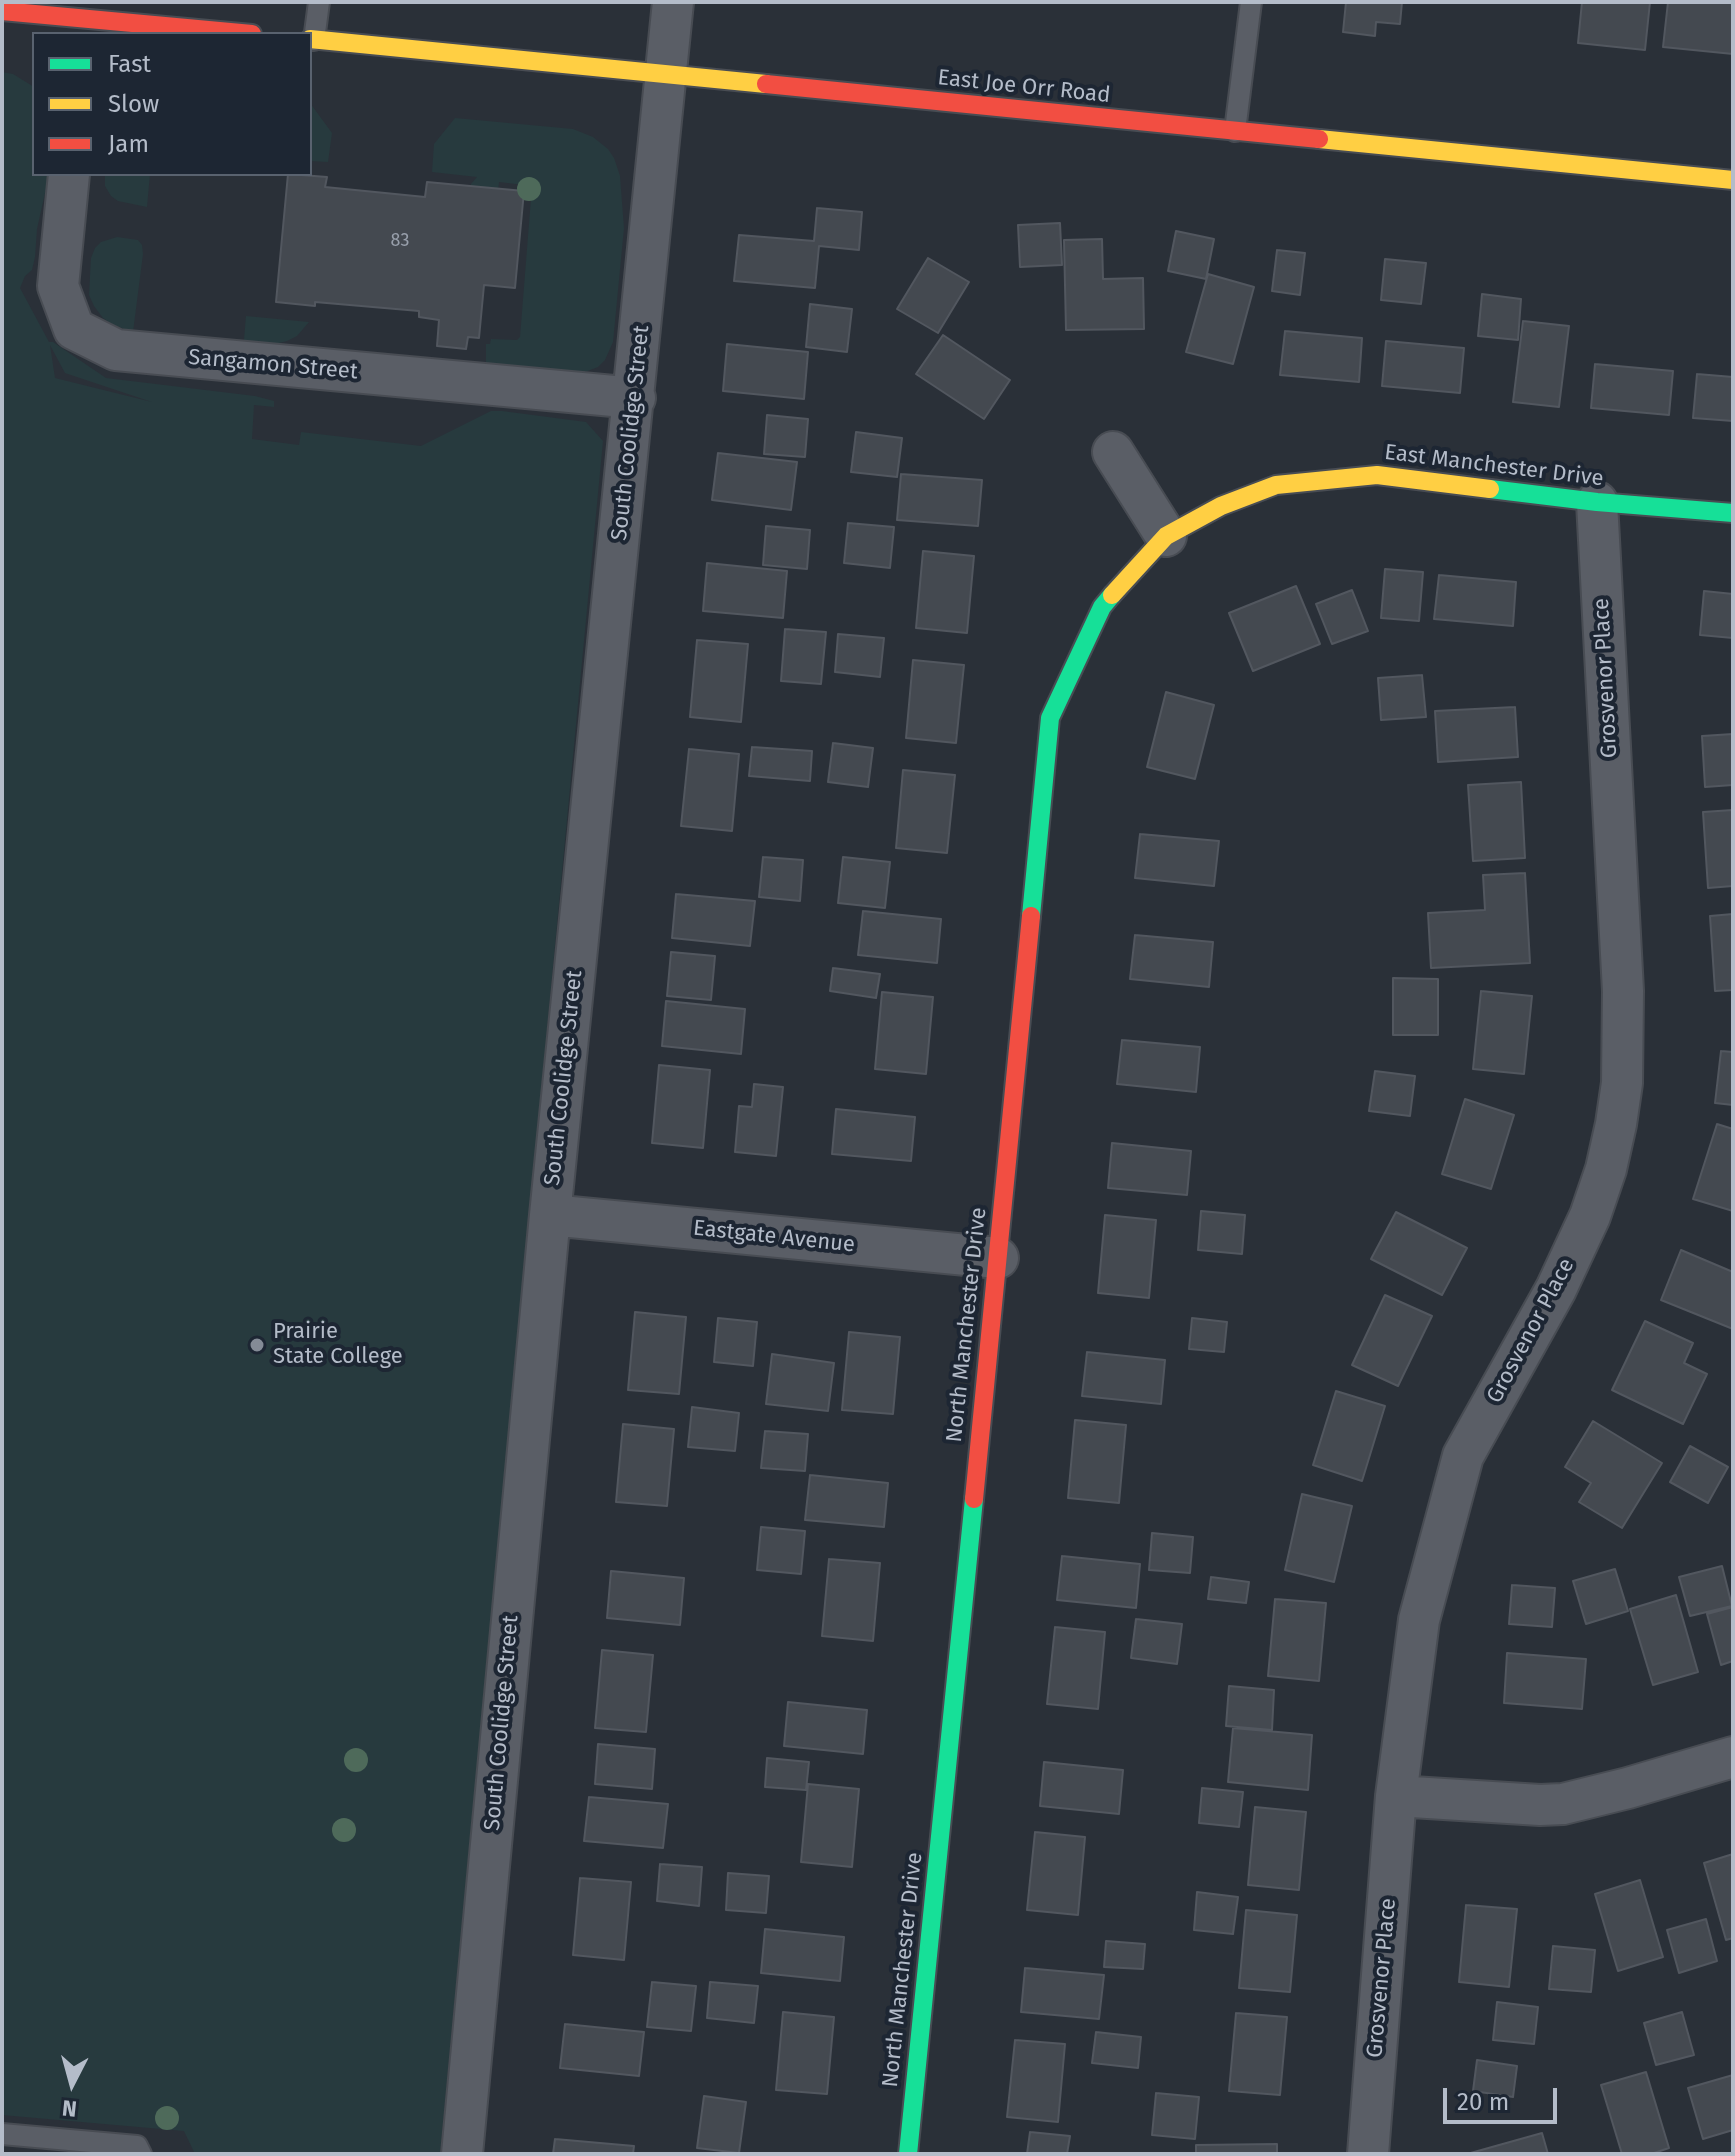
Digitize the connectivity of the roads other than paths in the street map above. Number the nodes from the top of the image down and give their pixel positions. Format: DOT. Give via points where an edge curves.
graph roads {
  1 [pos="319,2"];
  2 [pos="673,2"];
  3 [pos="1251,2"];
  4 [pos="2,11"];
  5 [pos="85,18"];
  6 [pos="231,32"];
  7 [pos="312,39"];
  8 [pos="666,76"];
  9 [pos="1235,131"];
  10 [pos="69,176"];
  11 [pos="1733,180"];
  12 [pos="635,398"];
  13 [pos="1113,452"];
  14 [pos="1597,502"];
  15 [pos="1733,513"];
  16 [pos="1166,536"];
  17 [pos="550,1215"];
  18 [pos="998,1258"];
  19 [pos="1733,1757"];
  20 [pos="1396,1796"];
  21 [pos="2,2134"];
  22 [pos="141,2154"];
  23 [pos="462,2154"];
  24 [pos="908,2154"];
  25 [pos="1368,2154"];
  1 -- 7 [label="lane"];
  2 -- 8 [label="street, South Coolidge Street"];
  3 -- 9 [label="lane"];
  4 -- 5 [label="street"];
  5 -- 6 [label="street"];
  7 -- 8 [label="street, East Joe Orr Road"];
  8 -- 9 [label="street, East Joe Orr Road"];
  8 -- 12 [label="street, South Coolidge Street"];
  9 -- 11 [label="street, East Joe Orr Road"];
  10 -- 12 [label="street, Sangamon Street" via="58,286 74,329 116,350"];
  12 -- 17 [label="street, South Coolidge Street"];
  13 -- 16 [label="street"];
  14 -- 15 [label="street, East Manchester Drive"];
  14 -- 16 [label="street, East Manchester Drive" via="1377,475 1276,485 1221,506"];
  14 -- 20 [label="street, Grosvenor Place" via="1623,991 1616,1124 1606,1169 1579,1240 1463,1456 1419,1620"];
  16 -- 18 [label="street, North Manchester Drive" via="1102,607 1050,718"];
  17 -- 18 [label="street, Eastgate Avenue"];
  17 -- 23 [label="street, South Coolidge Street"];
  18 -- 24 [label="street, North Manchester Drive"];
  19 -- 20 [label="street" via="1563,1804"];
  20 -- 25 [label="street, Grosvenor Place"];
  21 -- 22 [label="lane" via="137,2146"];
}
